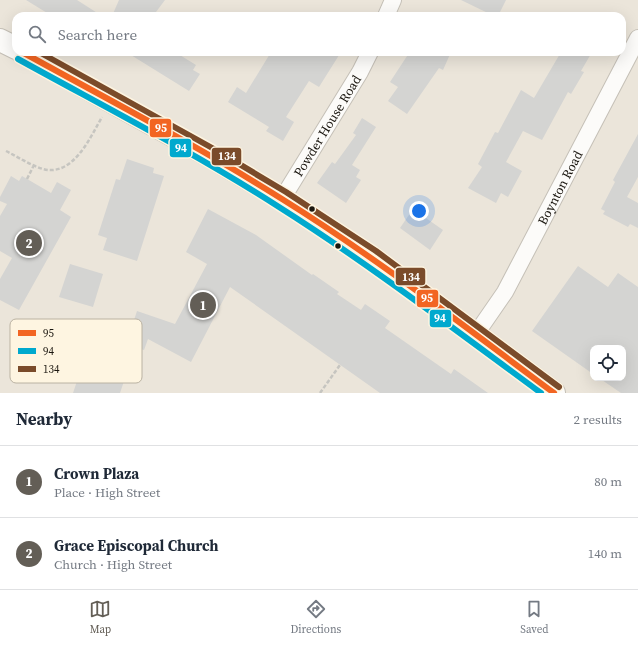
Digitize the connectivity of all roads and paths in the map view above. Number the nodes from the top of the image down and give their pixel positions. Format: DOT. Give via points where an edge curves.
graph roads {
  1 [pos="393,0"];
  2 [pos="388,12"];
  3 [pos="638,38"];
  4 [pos="0,40"];
  5 [pos="12,46"];
  6 [pos="29,56"];
  7 [pos="368,56"];
  8 [pos="111,101"];
  9 [pos="6,151"];
  10 [pos="34,165"];
  11 [pos="27,179"];
  12 [pos="282,199"];
  13 [pos="476,334"];
  14 [pos="340,365"];
  15 [pos="320,393"];
  16 [pos="554,393"];
  1 -- 2 [label="street"];
  3 -- 13 [label="street, Boynton Road" via="505,292"];
  4 -- 5 [label="main road"];
  6 -- 8 [label="main road"];
  7 -- 12 [label="street, Powder House Road"];
  8 -- 10 [label="path" via="71,162 63,168 51,170"];
  8 -- 12 [label="main road"];
  9 -- 10 [label="path"];
  10 -- 11 [label="path"];
  12 -- 13 [label="main road" via="371,257"];
  13 -- 16 [label="main road"];
  14 -- 15 [label="path"];
}
